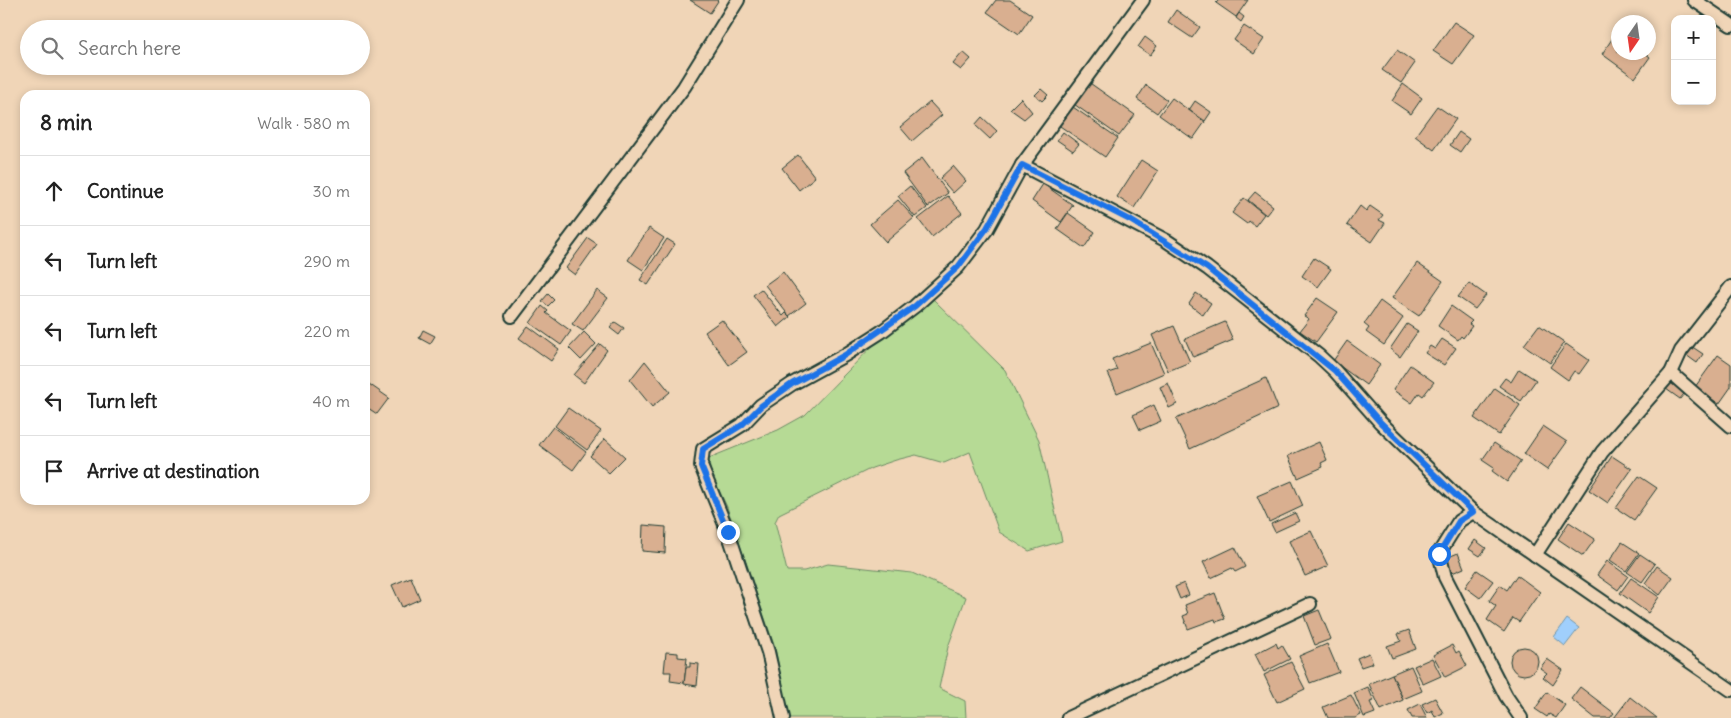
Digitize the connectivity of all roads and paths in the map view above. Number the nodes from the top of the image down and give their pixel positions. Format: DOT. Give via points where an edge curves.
graph roads {
  1 [pos="738,0"];
  2 [pos="1143,0"];
  3 [pos="1694,0"];
  4 [pos="1731,25"];
  5 [pos="1022,165"];
  6 [pos="1731,287"];
  7 [pos="512,316"];
  8 [pos="1671,373"];
  9 [pos="1731,426"];
  10 [pos="1473,512"];
  11 [pos="1535,555"];
  12 [pos="1310,604"];
  13 [pos="1731,690"];
  14 [pos="783,718"];
  15 [pos="1068,718"];
  16 [pos="1521,718"];
  1 -- 7 [label="street" via="684,87"];
  2 -- 5 [label="street"];
  3 -- 4 [label="street"];
  5 -- 10 [label="street" via="1130,220 1207,268 1330,366 1380,422"];
  5 -- 14 [label="street" via="987,228 958,267 915,306 845,355 792,384 761,406 742,425 703,449 701,466 728,532 765,643"];
  6 -- 8 [label="street" via="1681,351"];
  8 -- 9 [label="street"];
  8 -- 11 [label="street" via="1602,452"];
  10 -- 11 [label="street"];
  10 -- 16 [label="street" via="1459,521 1439,554 1450,586 1506,696"];
  11 -- 13 [label="street"];
  12 -- 15 [label="street"];
}
